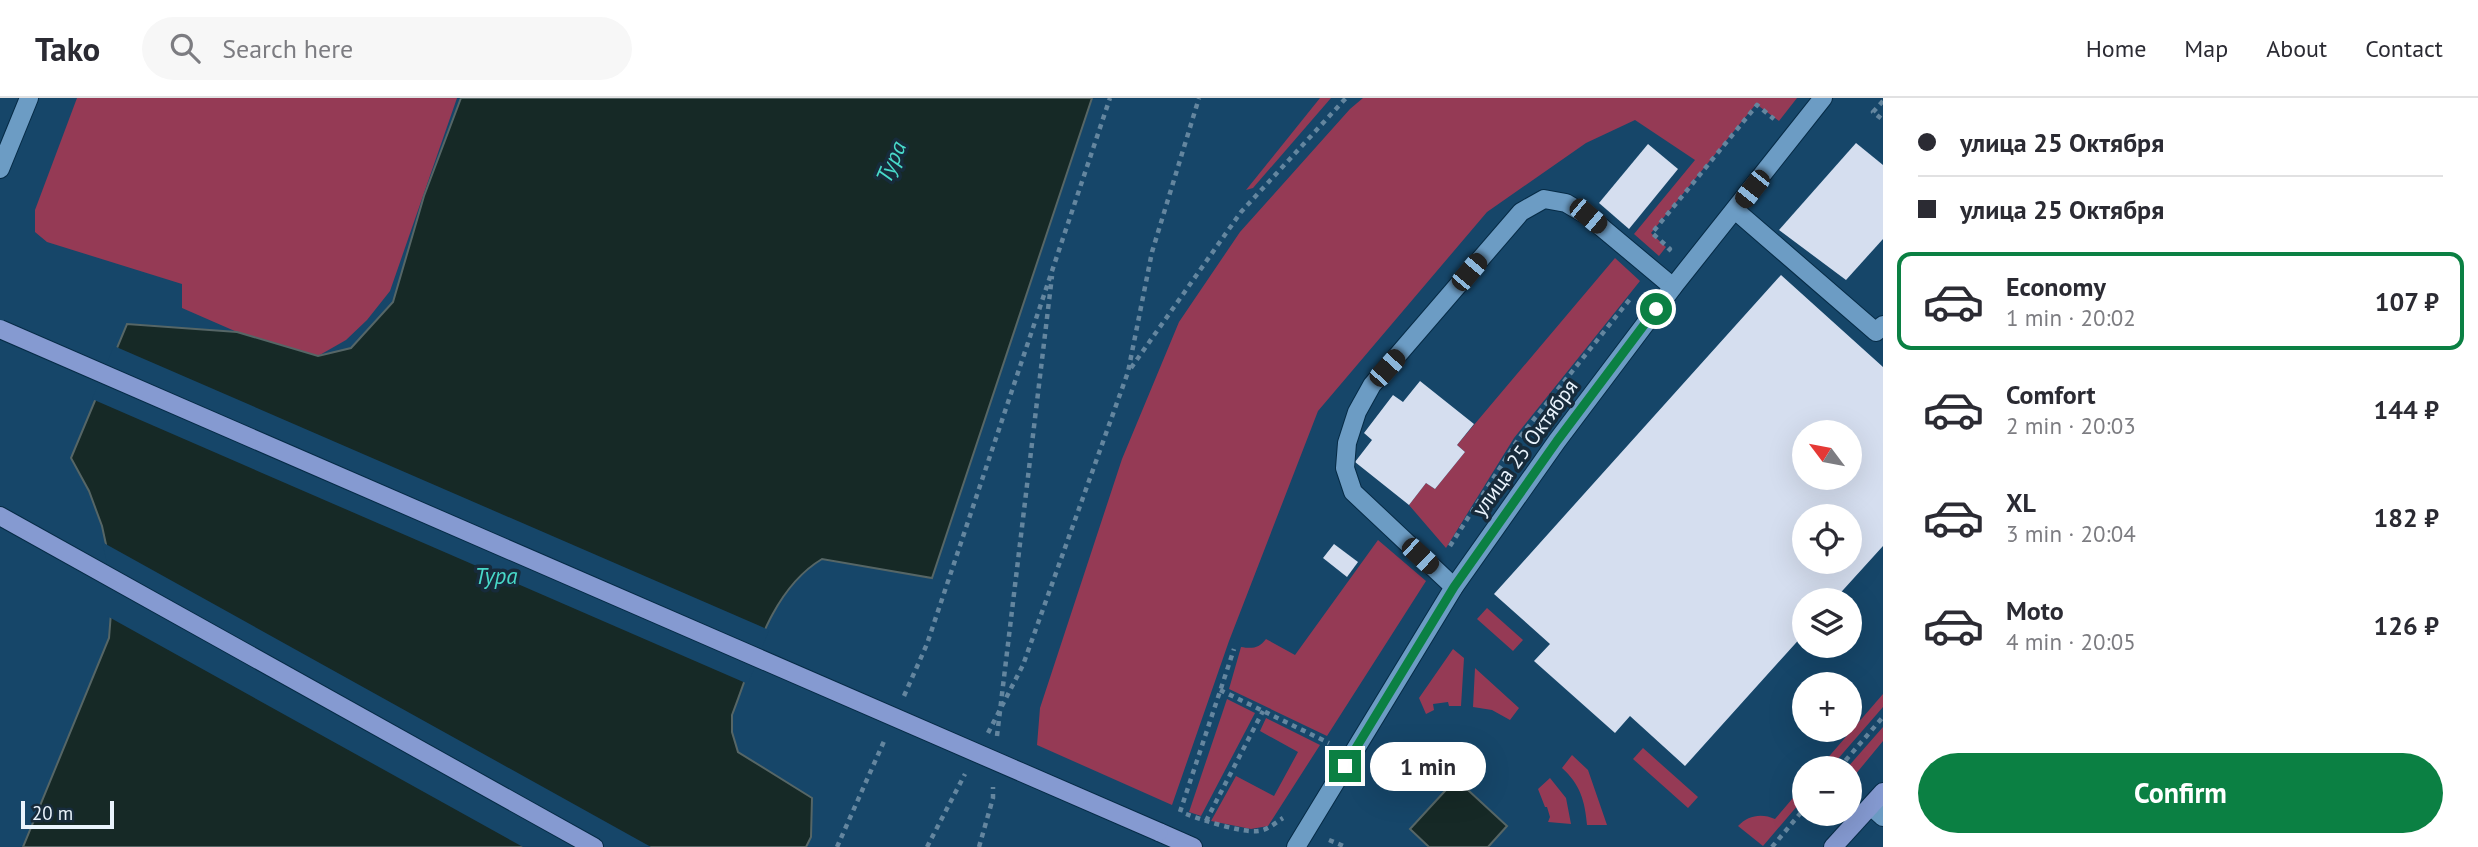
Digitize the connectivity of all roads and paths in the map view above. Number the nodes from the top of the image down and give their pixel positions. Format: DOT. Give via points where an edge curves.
graph roads {
  1 [pos="29,98"];
  2 [pos="1110,98"];
  3 [pos="1199,98"];
  4 [pos="1346,98"];
  5 [pos="1820,101"];
  6 [pos="1883,101"];
  7 [pos="1883,120"];
  8 [pos="0,169"];
  9 [pos="1735,210"];
  10 [pos="1053,266"];
  11 [pos="1673,287"];
  12 [pos="1883,325"];
  13 [pos="0,329"];
  14 [pos="1128,372"];
  15 [pos="0,516"];
  16 [pos="1454,587"];
  17 [pos="1234,649"];
  18 [pos="1220,690"];
  19 [pos="899,707"];
  20 [pos="1263,710"];
  21 [pos="999,712"];
  22 [pos="1883,717"];
  23 [pos="888,733"];
  24 [pos="987,734"];
  25 [pos="1329,743"];
  26 [pos="996,748"];
  27 [pos="1849,756"];
  28 [pos="969,767"];
  29 [pos="993,785"];
  30 [pos="1879,805"];
  31 [pos="1168,809"];
  32 [pos="1180,812"];
  33 [pos="1206,821"];
  34 [pos="1792,824"];
  35 [pos="1306,830"];
  36 [pos="1159,832"];
  37 [pos="594,847"];
  38 [pos="837,847"];
  39 [pos="928,847"];
  40 [pos="979,847"];
  41 [pos="1175,847"];
  42 [pos="1193,847"];
  43 [pos="1296,847"];
  44 [pos="1772,847"];
  45 [pos="1833,847"];
  1 -- 8 [label="street"];
  2 -- 10 [label="path"];
  3 -- 14 [label="path" via="1152,252"];
  4 -- 14 [label="path" via="1241,212"];
  5 -- 9 [label="street, улица 25 Октября"];
  6 -- 7 [label="path" via="1873,113"];
  9 -- 11 [label="street, улица 25 Октября"];
  9 -- 12 [label="street" via="1876,332"];
  10 -- 19 [label="path" via="927,644"];
  10 -- 21 [label="path"];
  11 -- 16 [label="street, улица 25 Октября"];
  11 -- 16 [label="street" via="1588,216 1544,199 1521,212 1372,385 1347,443 1345,468 1353,492"];
  13 -- 36 [label="main road, bridge"];
  14 -- 21 [label="path" via="1023,665"];
  15 -- 37 [label="main road"];
  16 -- 35 [label="street, улица 25 Октября"];
  17 -- 18 [label="path"];
  18 -- 20 [label="path"];
  18 -- 32 [label="path"];
  20 -- 25 [label="path"];
  20 -- 33 [label="path"];
  21 -- 24 [label="path"];
  21 -- 26 [label="path"];
  22 -- 27 [label="path"];
  23 -- 38 [label="path"];
  28 -- 39 [label="path"];
  29 -- 40 [label="path"];
  30 -- 45 [label="main road"];
  31 -- 32 [label="path"];
  32 -- 33 [label="path"];
  33 -- 35 [label="path" via="1257,831 1283,818"];
  34 -- 44 [label="path"];
  35 -- 43 [label="street, улица 25 Октября"];
  36 -- 41 [label="main road"];
  36 -- 42 [label="main road"];
}
